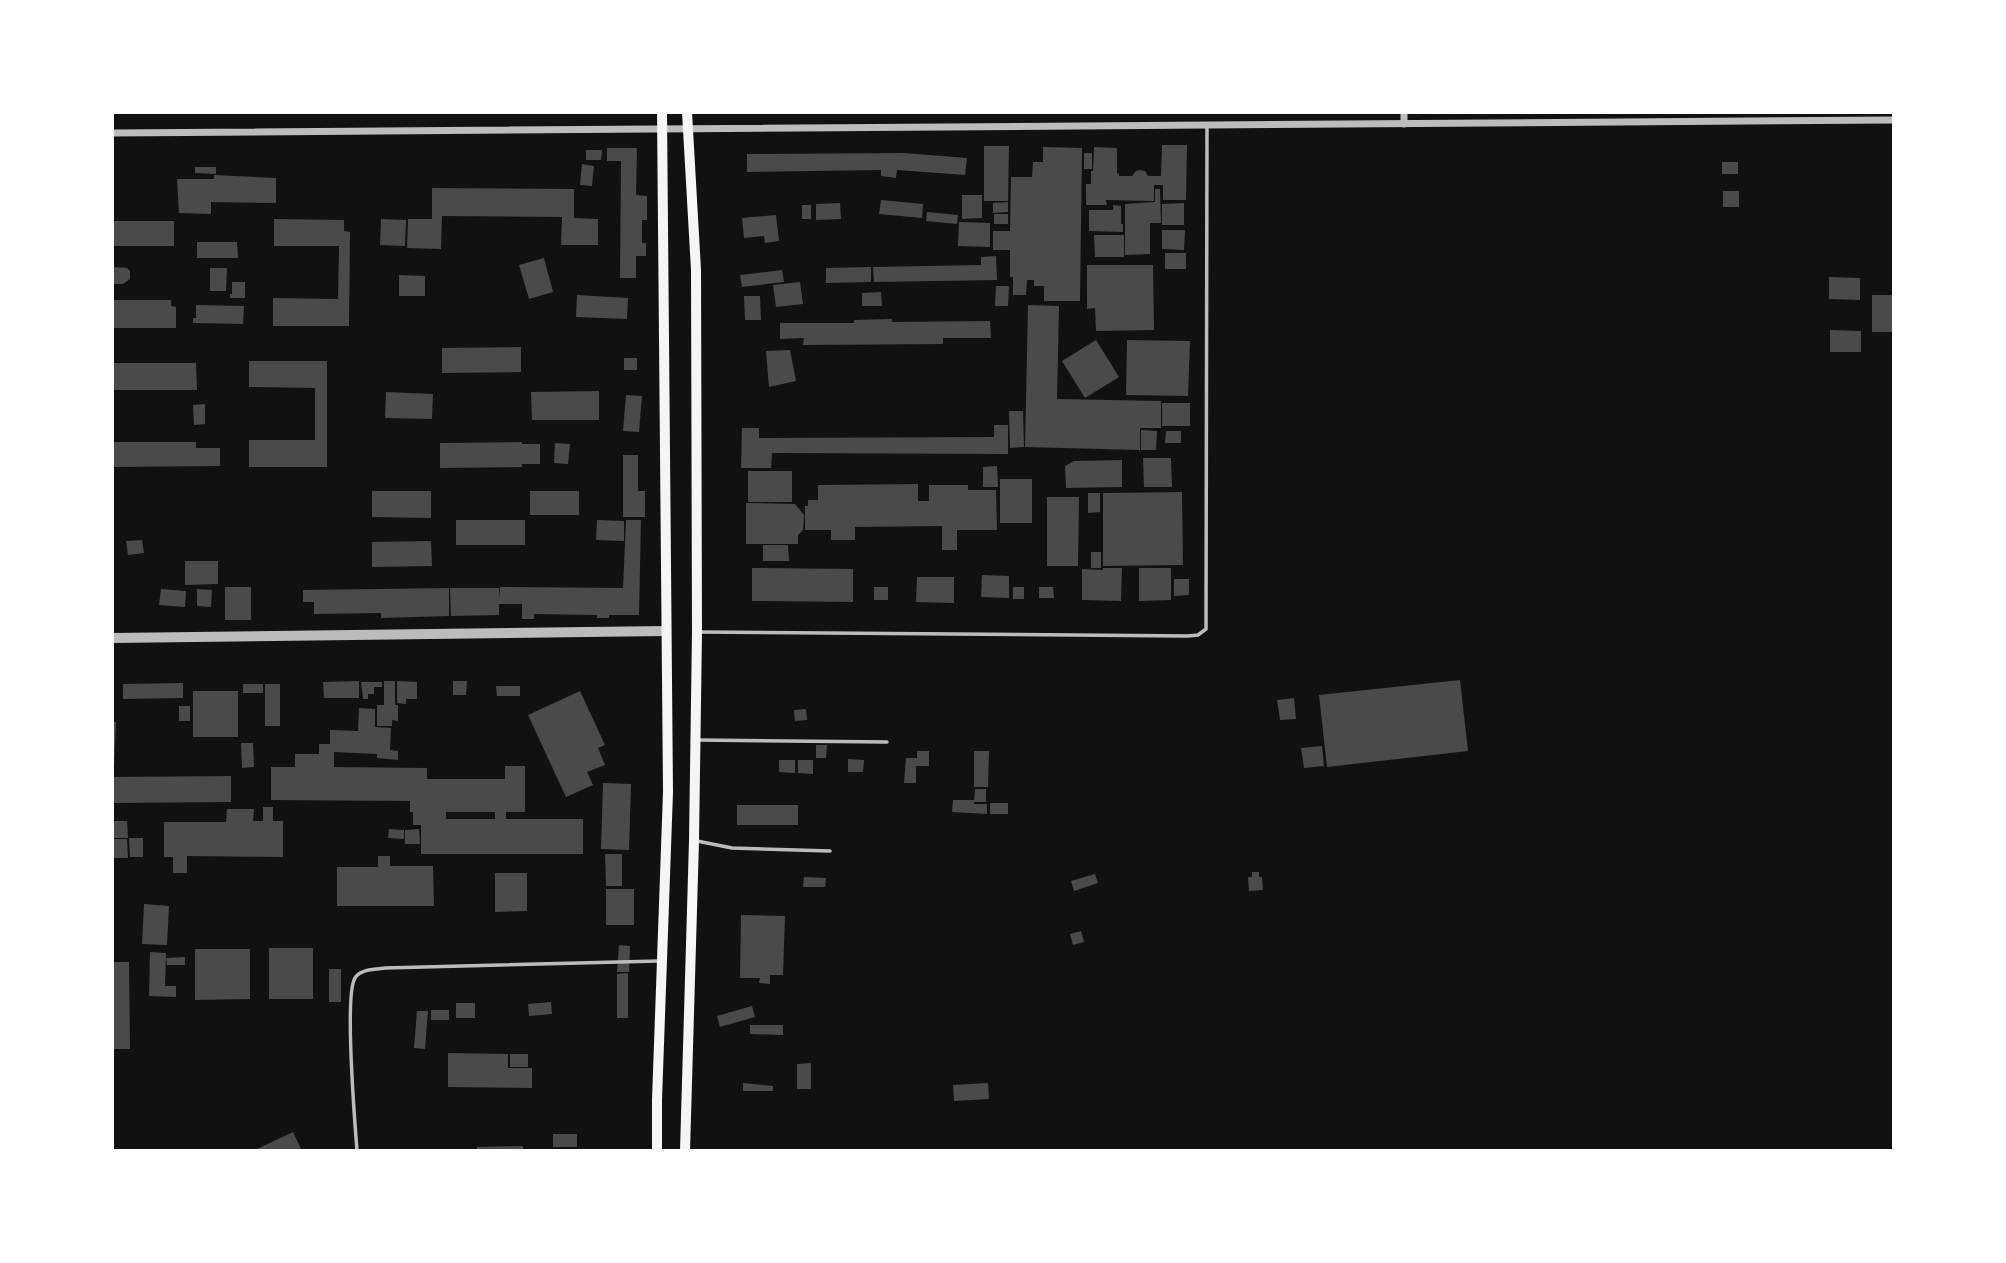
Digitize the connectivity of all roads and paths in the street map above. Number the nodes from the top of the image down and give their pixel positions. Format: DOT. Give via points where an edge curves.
graph roads {
  1 [pos="662,112"];
  2 [pos="687,112"];
  3 [pos="1404,112"];
  4 [pos="1747,112"];
  5 [pos="1894,120"];
  6 [pos="1747,121"];
  7 [pos="1404,124"];
  8 [pos="1207,126"];
  9 [pos="663,128"];
  10 [pos="688,129"];
  11 [pos="112,133"];
  12 [pos="666,631"];
  13 [pos="697,632"];
  14 [pos="112,638"];
  15 [pos="695,740"];
  16 [pos="887,742"];
  17 [pos="694,841"];
  18 [pos="831,850"];
  19 [pos="663,961"];
  20 [pos="357,1151"];
  21 [pos="657,1151"];
  22 [pos="685,1151"];
  1 -- 9 [label="main road"];
  2 -- 10 [label="main road"];
  3 -- 7 [label="street"];
  4 -- 6 [label="street"];
  5 -- 6 [label="street"];
  6 -- 7 [label="street"];
  7 -- 8 [label="street"];
  8 -- 10 [label="street"];
  8 -- 13 [label="lane" via="1206,629 1188,636"];
  9 -- 10 [label="street"];
  9 -- 11 [label="street"];
  9 -- 12 [label="main road"];
  10 -- 13 [label="main road" via="696,270"];
  12 -- 14 [label="street"];
  12 -- 19 [label="main road"];
  13 -- 15 [label="main road"];
  15 -- 16 [label="lane"];
  15 -- 17 [label="main road"];
  17 -- 18 [label="lane" via="733,848"];
  17 -- 22 [label="main road"];
  19 -- 20 [label="lane" via="395,968 357,974 350,1016"];
  19 -- 21 [label="main road"];
}
